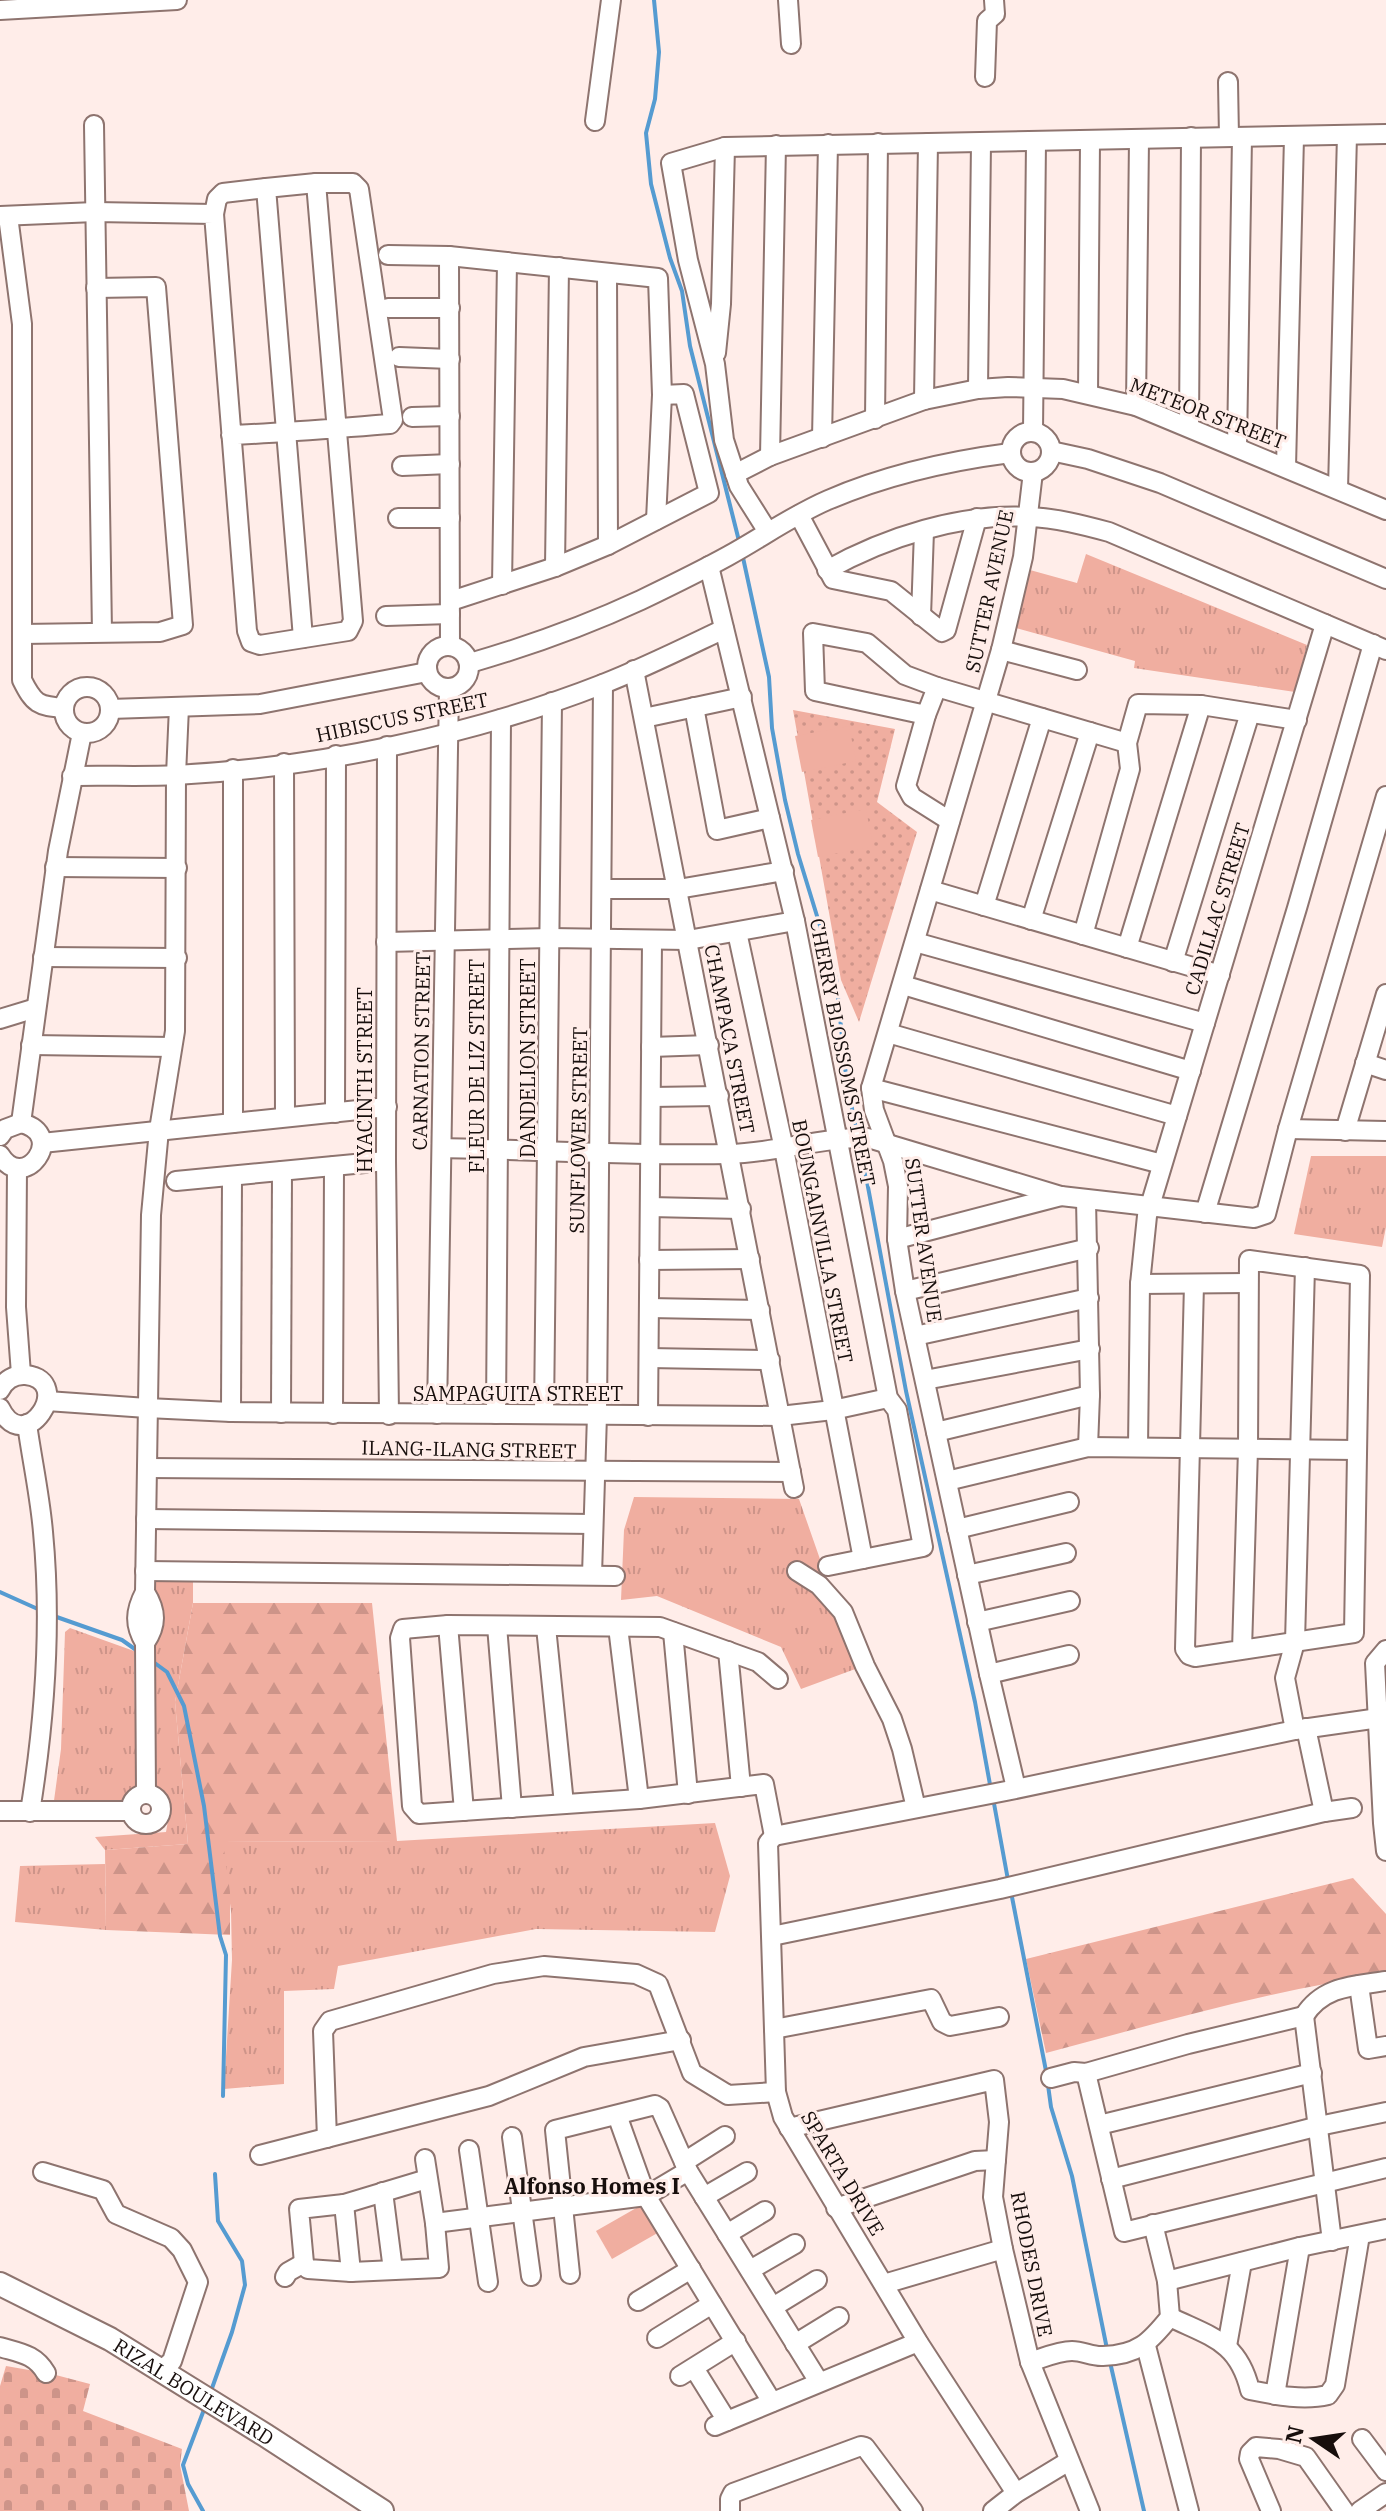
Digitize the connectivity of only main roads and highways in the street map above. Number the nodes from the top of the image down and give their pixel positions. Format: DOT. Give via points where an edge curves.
graph roads {
  1 [pos="0,2284"];
  2 [pos="382,2511"];
  1 -- 2 [label="main road, RIZAL BOULEVARD" via="110,2339"];
}
